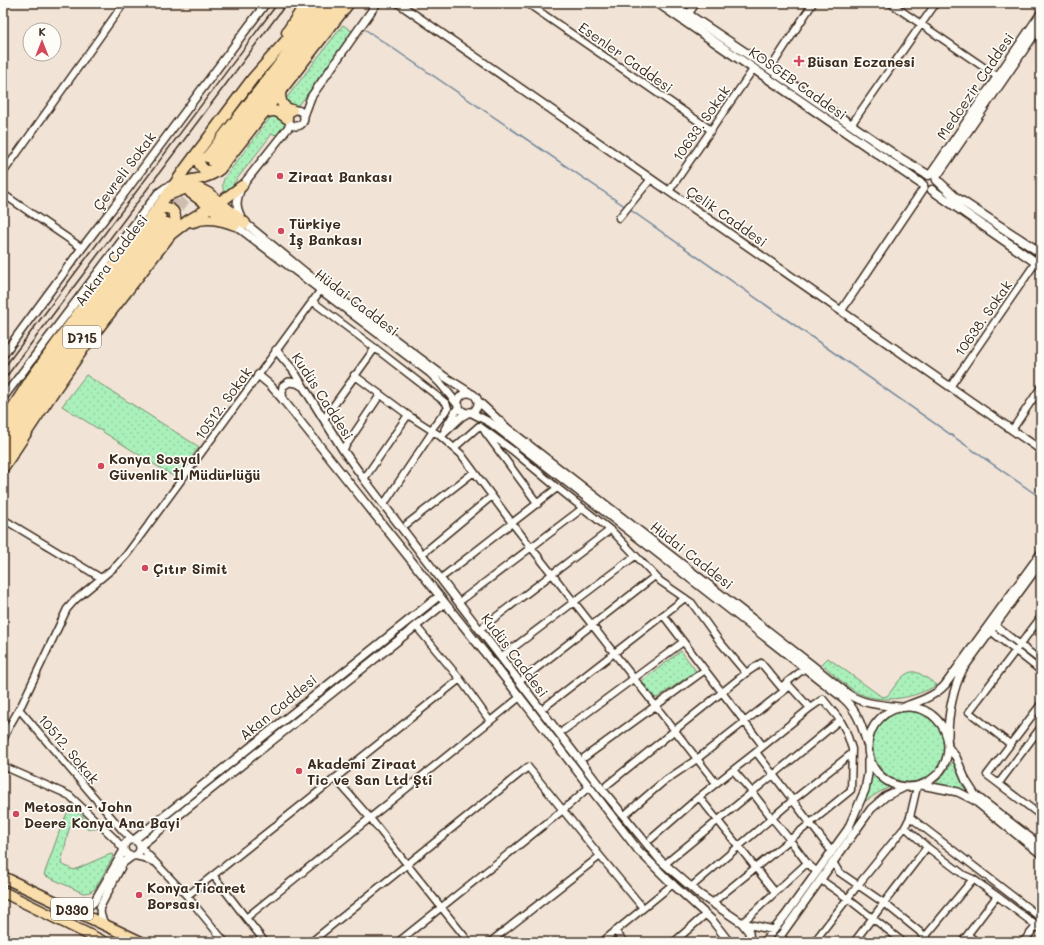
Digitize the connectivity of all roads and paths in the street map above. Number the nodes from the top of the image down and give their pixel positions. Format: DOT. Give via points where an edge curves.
graph roads {
  1 [pos="124,3"];
  2 [pos="266,3"];
  3 [pos="306,3"];
  4 [pos="319,3"];
  5 [pos="327,3"];
  6 [pos="339,3"];
  7 [pos="342,3"];
  8 [pos="349,3"];
  9 [pos="377,3"];
  10 [pos="398,3"];
  11 [pos="527,3"];
  12 [pos="658,3"];
  13 [pos="671,3"];
  14 [pos="696,3"];
  15 [pos="813,3"];
  16 [pos="890,3"];
  17 [pos="936,3"];
  18 [pos="1041,13"];
  19 [pos="688,15"];
  20 [pos="921,24"];
  21 [pos="1041,25"];
  22 [pos="318,43"];
  23 [pos="270,58"];
  24 [pos="754,68"];
  25 [pos="770,69"];
  26 [pos="1000,78"];
  27 [pos="280,92"];
  28 [pos="311,97"];
  29 [pos="264,113"];
  30 [pos="292,115"];
  31 [pos="304,116"];
  32 [pos="851,125"];
  33 [pos="710,130"];
  34 [pos="211,159"];
  35 [pos="3,173"];
  36 [pos="933,177"];
  37 [pos="651,179"];
  38 [pos="182,184"];
  39 [pos="242,186"];
  40 [pos="926,188"];
  41 [pos="669,191"];
  42 [pos="3,194"];
  43 [pos="215,204"];
  44 [pos="161,217"];
  45 [pos="619,218"];
  46 [pos="240,224"];
  47 [pos="171,234"];
  48 [pos="82,248"];
  49 [pos="160,250"];
  50 [pos="1041,253"];
  51 [pos="1038,264"];
  52 [pos="322,288"];
  53 [pos="312,301"];
  54 [pos="841,311"];
  55 [pos="374,348"];
  56 [pos="276,350"];
  57 [pos="3,354"];
  58 [pos="258,375"];
  59 [pos="354,376"];
  60 [pos="304,387"];
  61 [pos="950,387"];
  62 [pos="1041,387"];
  63 [pos="469,392"];
  64 [pos="380,395"];
  65 [pos="3,398"];
  66 [pos="284,401"];
  67 [pos="478,401"];
  68 [pos="459,405"];
  69 [pos="469,412"];
  70 [pos="408,415"];
  71 [pos="324,419"];
  72 [pos="3,424"];
  73 [pos="482,428"];
  74 [pos="432,430"];
  75 [pos="1012,430"];
  76 [pos="441,436"];
  77 [pos="3,439"];
  78 [pos="454,448"];
  79 [pos="342,450"];
  80 [pos="1041,450"];
  81 [pos="3,455"];
  82 [pos="3,468"];
  83 [pos="474,472"];
  84 [pos="364,479"];
  85 [pos="557,488"];
  86 [pos="492,496"];
  87 [pos="384,504"];
  88 [pos="538,504"];
  89 [pos="583,508"];
  90 [pos="3,519"];
  91 [pos="512,523"];
  92 [pos="407,524"];
  93 [pos="610,530"];
  94 [pos="531,547"];
  95 [pos="426,551"];
  96 [pos="1041,553"];
  97 [pos="635,556"];
  98 [pos="1041,562"];
  99 [pos="552,574"];
  100 [pos="445,575"];
  101 [pos="655,576"];
  102 [pos="101,578"];
  103 [pos="439,596"];
  104 [pos="685,598"];
  105 [pos="463,599"];
  106 [pos="574,602"];
  107 [pos="445,603"];
  108 [pos="662,615"];
  109 [pos="1041,618"];
  110 [pos="592,625"];
  111 [pos="416,626"];
  112 [pos="484,626"];
  113 [pos="991,626"];
  114 [pos="683,642"];
  115 [pos="1020,645"];
  116 [pos="1016,651"];
  117 [pos="614,653"];
  118 [pos="505,654"];
  119 [pos="1041,661"];
  120 [pos="805,668"];
  121 [pos="705,670"];
  122 [pos="1041,671"];
  123 [pos="746,673"];
  124 [pos="524,678"];
  125 [pos="634,678"];
  126 [pos="460,679"];
  127 [pos="788,684"];
  128 [pos="722,692"];
  129 [pos="520,697"];
  130 [pos="1041,704"];
  131 [pos="655,705"];
  132 [pos="546,706"];
  133 [pos="903,707"];
  134 [pos="810,708"];
  135 [pos="19,709"];
  136 [pos="840,720"];
  137 [pos="490,722"];
  138 [pos="744,722"];
  139 [pos="1041,727"];
  140 [pos="564,730"];
  141 [pos="675,730"];
  142 [pos="3,740"];
  143 [pos="948,743"];
  144 [pos="867,744"];
  145 [pos="1010,744"];
  146 [pos="763,746"];
  147 [pos="756,752"];
  148 [pos="867,752"];
  149 [pos="851,754"];
  150 [pos="585,757"];
  151 [pos="697,759"];
  152 [pos="3,766"];
  153 [pos="734,770"];
  154 [pos="773,775"];
  155 [pos="335,778"];
  156 [pos="716,783"];
  157 [pos="998,783"];
  158 [pos="607,786"];
  159 [pos="919,786"];
  160 [pos="589,787"];
  161 [pos="904,787"];
  162 [pos="752,792"];
  163 [pos="699,797"];
  164 [pos="793,800"];
  165 [pos="562,810"];
  166 [pos="628,812"];
  167 [pos="1041,814"];
  168 [pos="910,817"];
  169 [pos="370,818"];
  170 [pos="772,818"];
  171 [pos="718,821"];
  172 [pos="810,824"];
  173 [pos="905,827"];
  174 [pos="651,838"];
  175 [pos="133,840"];
  176 [pos="790,840"];
  177 [pos="140,846"];
  178 [pos="738,846"];
  179 [pos="1041,846"];
  180 [pos="927,847"];
  181 [pos="124,850"];
  182 [pos="832,852"];
  183 [pos="1041,854"];
  184 [pos="133,856"];
  185 [pos="600,856"];
  186 [pos="833,862"];
  187 [pos="807,863"];
  188 [pos="158,864"];
  189 [pos="407,864"];
  190 [pos="665,864"];
  191 [pos="756,868"];
  192 [pos="817,872"];
  193 [pos="213,875"];
  194 [pos="3,877"];
  195 [pos="973,878"];
  196 [pos="821,880"];
  197 [pos="673,884"];
  198 [pos="858,885"];
  199 [pos="691,887"];
  200 [pos="3,892"];
  201 [pos="775,892"];
  202 [pos="187,896"];
  203 [pos="997,896"];
  204 [pos="847,898"];
  205 [pos="712,903"];
  206 [pos="884,903"];
  207 [pos="441,907"];
  208 [pos="643,908"];
  209 [pos="75,911"];
  210 [pos="706,914"];
  211 [pos="246,918"];
  212 [pos="873,918"];
  213 [pos="1041,919"];
  214 [pos="742,923"];
  215 [pos="105,925"];
  216 [pos="1039,927"];
  217 [pos="774,930"];
  218 [pos="615,931"];
  219 [pos="968,935"];
  220 [pos="88,939"];
  221 [pos="778,939"];
  222 [pos="925,940"];
  223 [pos="104,942"];
  224 [pos="141,942"];
  225 [pos="225,942"];
  226 [pos="266,942"];
  227 [pos="310,942"];
  228 [pos="398,942"];
  229 [pos="469,942"];
  230 [pos="490,942"];
  231 [pos="602,942"];
  232 [pos="624,942"];
  233 [pos="674,942"];
  234 [pos="729,942"];
  235 [pos="750,942"];
  236 [pos="764,942"];
  237 [pos="787,942"];
  238 [pos="814,942"];
  239 [pos="854,942"];
  240 [pos="903,942"];
  241 [pos="962,942"];
  242 [pos="977,942"];
  243 [pos="1023,942"];
  1 -- 35 [label="street"];
  2 -- 48 [label="street, Çevreli Sokak"];
  3 -- 23 [label="highway"];
  4 -- 23 [label="highway"];
  5 -- 34 [label="highway"];
  6 -- 34 [label="highway"];
  7 -- 22 [label="highway"];
  8 -- 22 [label="highway"];
  9 -- 28 [label="street"];
  10 -- 37 [label="street, Çelik Caddesi"];
  11 -- 33 [label="street, Esenler Caddesi"];
  12 -- 24 [label="main road, KOSGEB Caddesi"];
  13 -- 19 [label="main road, KOSGEB Caddesi"];
  14 -- 19 [label="street"];
  15 -- 25 [label="street"];
  16 -- 20 [label="street"];
  17 -- 20 [label="street"];
  18 -- 26 [label="street, Medcezir Caddesi"];
  19 -- 25 [label="main road, KOSGEB Caddesi"];
  20 -- 26 [label="street"];
  20 -- 32 [label="street"];
  21 -- 26 [label="street, Medcezir Caddesi"];
  22 -- 27 [label="highway"];
  23 -- 34 [label="highway" via="253,78"];
  24 -- 33 [label="street, 10633. Sokak"];
  24 -- 40 [label="main road, KOSGEB Caddesi"];
  25 -- 32 [label="main road, KOSGEB Caddesi"];
  26 -- 36 [label="street, Medcezir Caddesi"];
  27 -- 29 [label="highway"];
  27 -- 30 [label="highway" via="282,104"];
  28 -- 30 [label="street"];
  28 -- 31 [label="street"];
  29 -- 30 [label="highway" via="274,110"];
  29 -- 34 [label="highway"];
  30 -- 31 [label="street" via="301,111"];
  30 -- 31 [label="street" via="296,126 303,121"];
  30 -- 39 [label="street"];
  32 -- 36 [label="main road, KOSGEB Caddesi"];
  33 -- 41 [label="street, 10633. Sokak"];
  34 -- 38 [label="highway" via="185,169"];
  34 -- 38 [label="highway" via="220,169 214,174"];
  36 -- 40 [label="main road" via="924,178"];
  36 -- 40 [label="main road" via="938,183 936,188"];
  36 -- 50 [label="main road, KOSGEB Caddesi" via="954,196"];
  37 -- 41 [label="street, Çelik Caddesi"];
  37 -- 45 [label="street"];
  38 -- 43 [label="highway"];
  38 -- 44 [label="highway" via="166,197"];
  38 -- 65 [label="street" via="165,188 158,193"];
  39 -- 43 [label="highway"];
  39 -- 46 [label="street" via="237,205"];
  40 -- 51 [label="main road, KOSGEB Caddesi"];
  40 -- 54 [label="street"];
  41 -- 54 [label="street, Çelik Caddesi"];
  42 -- 48 [label="street"];
  43 -- 46 [label="highway"];
  43 -- 47 [label="highway"];
  44 -- 47 [label="highway" via="159,209 167,208 173,211 176,221"];
  44 -- 72 [label="highway" via="85,304"];
  44 -- 77 [label="highway, Ankara Caddesi / D715" via="86,317"];
  44 -- 81 [label="highway, Ankara Caddesi / D715"];
  46 -- 49 [label="highway" via="206,218 198,220 185,226"];
  46 -- 52 [label="street, Hüdai Caddesi"];
  47 -- 49 [label="highway"];
  48 -- 57 [label="street, Çevreli Sokak"];
  49 -- 82 [label="highway" via="90,339"];
  51 -- 61 [label="street, 10638. Sokak"];
  52 -- 53 [label="street, 10512. Sokak"];
  52 -- 63 [label="street, Hüdai Caddesi" via="440,374"];
  52 -- 68 [label="street, Hüdai Caddesi" via="430,373"];
  53 -- 55 [label="street"];
  53 -- 56 [label="street, 10512. Sokak"];
  54 -- 61 [label="street, Çelik Caddesi"];
  55 -- 59 [label="street"];
  55 -- 74 [label="street" via="446,403 448,408"];
  56 -- 58 [label="street, 10512. Sokak"];
  56 -- 60 [label="street, Kudüs Caddesi"];
  58 -- 66 [label="street, Kudüs Caddesi"];
  58 -- 102 [label="street, 10512. Sokak" via="127,554"];
  59 -- 64 [label="street"];
  59 -- 71 [label="street"];
  60 -- 66 [label="street" via="289,382 283,386"];
  60 -- 71 [label="street, Kudüs Caddesi"];
  61 -- 75 [label="street, Çelik Caddesi"];
  62 -- 75 [label="street"];
  63 -- 67 [label="street" via="475,395"];
  63 -- 68 [label="street" via="460,396"];
  64 -- 70 [label="street"];
  64 -- 79 [label="street"];
  66 -- 103 [label="street, Kudüs Caddesi"];
  67 -- 69 [label="street" via="476,410"];
  67 -- 133 [label="street, Hüdai Caddesi" via="536,451 848,694 869,703"];
  68 -- 69 [label="street" via="462,410"];
  68 -- 76 [label="street"];
  69 -- 76 [label="street"];
  69 -- 120 [label="street, Hüdai Caddesi" via="491,422"];
  70 -- 74 [label="street"];
  70 -- 84 [label="street"];
  71 -- 79 [label="street, Kudüs Caddesi"];
  73 -- 78 [label="street" via="479,426"];
  73 -- 85 [label="street"];
  73 -- 88 [label="street"];
  74 -- 76 [label="street"];
  74 -- 87 [label="street"];
  75 -- 80 [label="street, Çelik Caddesi"];
  76 -- 78 [label="street"];
  78 -- 83 [label="street"];
  79 -- 84 [label="street, Kudüs Caddesi"];
  83 -- 86 [label="street"];
  83 -- 92 [label="street"];
  84 -- 87 [label="street, Kudüs Caddesi"];
  85 -- 88 [label="street"];
  85 -- 89 [label="street"];
  86 -- 91 [label="street"];
  86 -- 95 [label="street"];
  87 -- 190 [label="street, Kudüs Caddesi" via="601,788"];
  88 -- 91 [label="street"];
  89 -- 93 [label="street"];
  89 -- 94 [label="street"];
  90 -- 102 [label="street"];
  91 -- 94 [label="street"];
  91 -- 100 [label="street"];
  93 -- 97 [label="street"];
  93 -- 99 [label="street"];
  94 -- 99 [label="street"];
  94 -- 105 [label="street"];
  96 -- 113 [label="street"];
  97 -- 101 [label="street"];
  97 -- 106 [label="street"];
  98 -- 113 [label="street"];
  99 -- 106 [label="street"];
  99 -- 112 [label="street"];
  101 -- 104 [label="street"];
  101 -- 110 [label="street"];
  102 -- 135 [label="street, 10512. Sokak" via="67,609"];
  103 -- 107 [label="street, Kudüs Caddesi"];
  103 -- 175 [label="street, Akan Caddesi"];
  104 -- 108 [label="street"];
  104 -- 123 [label="street"];
  106 -- 110 [label="street"];
  106 -- 118 [label="street"];
  107 -- 111 [label="street, Akan Caddesi"];
  107 -- 129 [label="street, Kudüs Caddesi"];
  108 -- 114 [label="street"];
  108 -- 117 [label="street"];
  109 -- 115 [label="street"];
  110 -- 117 [label="street"];
  110 -- 124 [label="street"];
  111 -- 126 [label="street"];
  111 -- 177 [label="street, Akan Caddesi"];
  113 -- 115 [label="street"];
  113 -- 116 [label="street"];
  113 -- 133 [label="street" via="943,687 928,697"];
  113 -- 143 [label="street" via="957,682 949,720"];
  114 -- 121 [label="street"];
  114 -- 125 [label="street"];
  115 -- 116 [label="street"];
  115 -- 119 [label="street"];
  116 -- 122 [label="street"];
  116 -- 145 [label="street" via="969,712"];
  117 -- 125 [label="street"];
  117 -- 132 [label="street"];
  120 -- 127 [label="street"];
  120 -- 144 [label="street, Hüdai Caddesi" via="853,708"];
  121 -- 128 [label="street"];
  121 -- 131 [label="street"];
  123 -- 127 [label="street" via="761,663 782,687"];
  123 -- 128 [label="street"];
  125 -- 131 [label="street"];
  125 -- 140 [label="street"];
  126 -- 137 [label="street"];
  126 -- 155 [label="street"];
  127 -- 134 [label="street"];
  127 -- 138 [label="street"];
  128 -- 138 [label="street"];
  128 -- 141 [label="street"];
  129 -- 137 [label="street"];
  129 -- 160 [label="street, Kudüs Caddesi"];
  130 -- 145 [label="street"];
  131 -- 141 [label="street"];
  131 -- 150 [label="street"];
  133 -- 143 [label="street" via="918,708 930,713 940,722"];
  133 -- 144 [label="street" via="886,713 874,724"];
  134 -- 136 [label="street" via="823,699"];
  134 -- 146 [label="street"];
  135 -- 142 [label="street, 10512. Sokak"];
  135 -- 175 [label="street, 10512. Sokak"];
  136 -- 149 [label="street" via="852,749"];
  136 -- 154 [label="street"];
  137 -- 169 [label="street"];
  138 -- 146 [label="street"];
  138 -- 151 [label="street"];
  139 -- 157 [label="street"];
  141 -- 151 [label="street"];
  141 -- 158 [label="street"];
  143 -- 159 [label="street" via="947,759 941,770 933,779"];
  143 -- 179 [label="street" via="975,795"];
  144 -- 148 [label="street"];
  145 -- 157 [label="street" via="987,775"];
  146 -- 147 [label="street"];
  147 -- 153 [label="street"];
  147 -- 154 [label="street"];
  148 -- 161 [label="street" via="871,765 879,776 891,784"];
  148 -- 182 [label="street" via="868,774 865,790 848,829"];
  149 -- 164 [label="street"];
  149 -- 172 [label="street" via="851,790"];
  151 -- 156 [label="street"];
  151 -- 166 [label="street" via="663,782"];
  152 -- 181 [label="street, 10512. Sokak" via="70,796"];
  153 -- 156 [label="street"];
  153 -- 162 [label="street"];
  154 -- 162 [label="street"];
  154 -- 164 [label="street"];
  155 -- 169 [label="street"];
  155 -- 193 [label="street"];
  156 -- 163 [label="street"];
  157 -- 167 [label="street"];
  159 -- 161 [label="street"];
  159 -- 168 [label="street"];
  159 -- 183 [label="street" via="958,792 974,800"];
  160 -- 165 [label="street"];
  160 -- 197 [label="street, Kudüs Caddesi" via="638,850"];
  161 -- 186 [label="street" via="886,796 871,809"];
  162 -- 170 [label="street"];
  162 -- 171 [label="street"];
  163 -- 171 [label="street"];
  163 -- 174 [label="street"];
  164 -- 170 [label="street"];
  164 -- 172 [label="street"];
  165 -- 185 [label="street"];
  165 -- 189 [label="street" via="528,767"];
  165 -- 207 [label="street"];
  168 -- 173 [label="street"];
  168 -- 213 [label="street"];
  169 -- 189 [label="street"];
  169 -- 211 [label="street"];
  170 -- 176 [label="street"];
  170 -- 178 [label="street"];
  171 -- 178 [label="street"];
  171 -- 190 [label="street"];
  172 -- 176 [label="street"];
  172 -- 182 [label="street"];
  173 -- 180 [label="street"];
  173 -- 198 [label="street"];
  175 -- 177 [label="street"];
  175 -- 181 [label="street" via="125,843"];
  176 -- 187 [label="street"];
  176 -- 191 [label="street"];
  177 -- 184 [label="street" via="139,853"];
  177 -- 188 [label="street"];
  178 -- 191 [label="street"];
  178 -- 199 [label="street"];
  180 -- 195 [label="street"];
  180 -- 206 [label="street"];
  181 -- 184 [label="street" via="126,854"];
  181 -- 209 [label="street" via="94,902 84,909"];
  182 -- 192 [label="street"];
  184 -- 188 [label="street"];
  184 -- 215 [label="street" via="123,863 101,905 100,915"];
  185 -- 208 [label="street"];
  185 -- 230 [label="street"];
  186 -- 196 [label="street"];
  186 -- 198 [label="street" via="839,872"];
  187 -- 192 [label="street"];
  187 -- 201 [label="street"];
  188 -- 202 [label="street"];
  189 -- 207 [label="street"];
  189 -- 227 [label="street"];
  190 -- 199 [label="street, Kudüs Caddesi"];
  191 -- 201 [label="street"];
  191 -- 205 [label="street"];
  192 -- 217 [label="street"];
  193 -- 202 [label="street"];
  193 -- 211 [label="street"];
  194 -- 209 [label="highway, D330"];
  195 -- 203 [label="street"];
  195 -- 222 [label="street"];
  196 -- 204 [label="street"];
  196 -- 221 [label="street"];
  197 -- 208 [label="street"];
  197 -- 210 [label="street, Kudüs Caddesi"];
  198 -- 204 [label="street"];
  198 -- 206 [label="street"];
  199 -- 205 [label="street, Kudüs Caddesi"];
  200 -- 220 [label="highway, D330"];
  201 -- 214 [label="street"];
  202 -- 225 [label="street"];
  203 -- 216 [label="street"];
  203 -- 219 [label="street"];
  204 -- 212 [label="street"];
  204 -- 238 [label="street"];
  205 -- 214 [label="street, Kudüs Caddesi"];
  206 -- 212 [label="street"];
  206 -- 222 [label="street" via="920,932"];
  207 -- 228 [label="street"];
  207 -- 229 [label="street"];
  208 -- 218 [label="street"];
  209 -- 215 [label="highway, D330"];
  210 -- 233 [label="street"];
  210 -- 234 [label="street, Kudüs Caddesi"];
  211 -- 226 [label="street"];
  212 -- 239 [label="street"];
  212 -- 240 [label="street"];
  213 -- 216 [label="street"];
  214 -- 217 [label="street, Kudüs Caddesi"];
  214 -- 235 [label="street" via="749,932"];
  215 -- 224 [label="highway, D330"];
  216 -- 243 [label="street"];
  217 -- 236 [label="street"];
  218 -- 231 [label="street"];
  218 -- 232 [label="street"];
  219 -- 241 [label="street"];
  219 -- 242 [label="street"];
  220 -- 223 [label="highway, D330"];
  221 -- 237 [label="street"];
}
